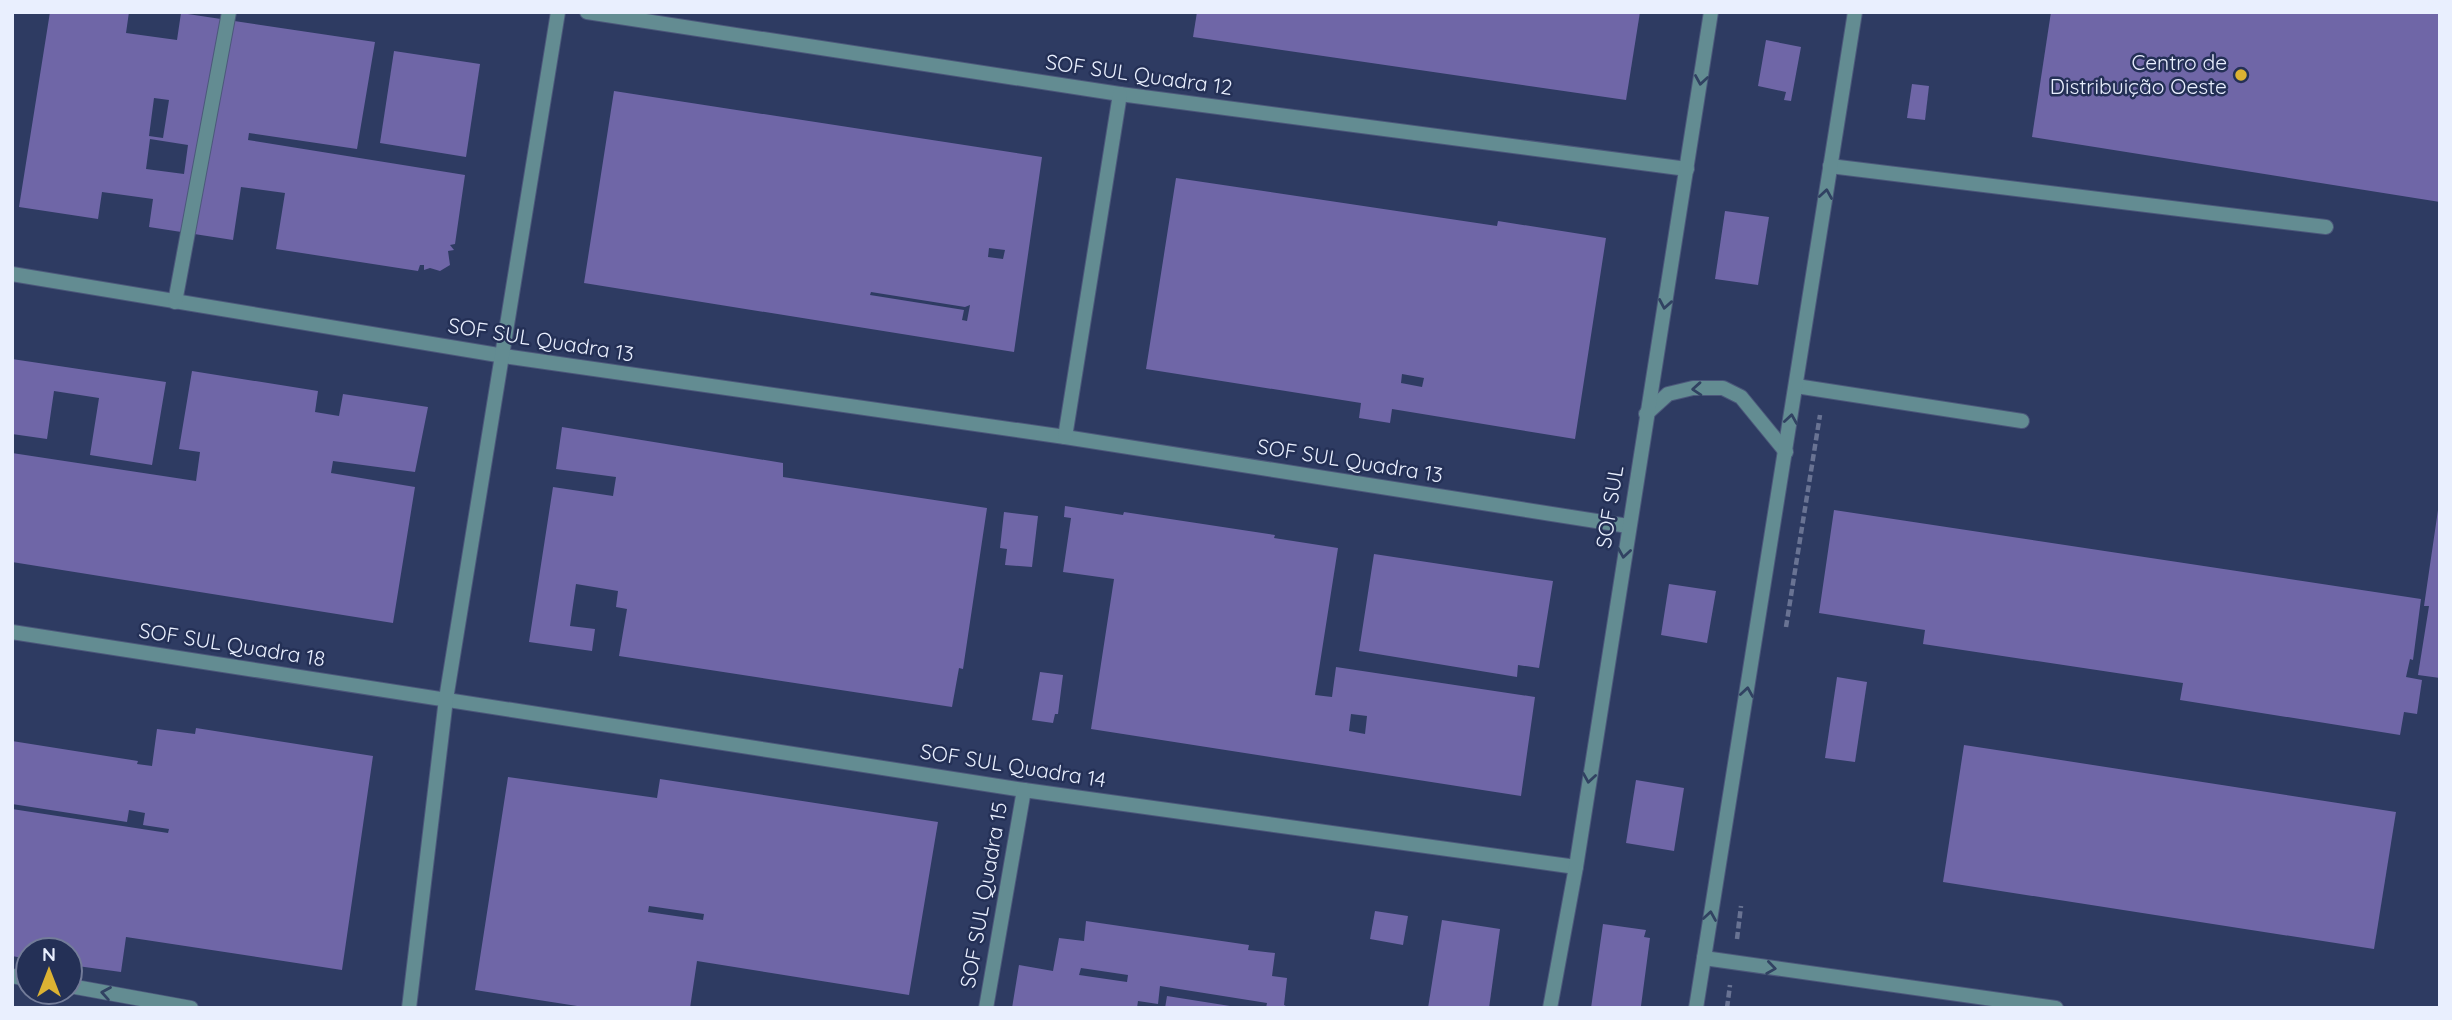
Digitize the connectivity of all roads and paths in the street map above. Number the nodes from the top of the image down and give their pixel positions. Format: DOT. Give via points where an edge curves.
graph roads {
  1 [pos="229,12"];
  2 [pos="558,12"];
  3 [pos="587,12"];
  4 [pos="1711,12"];
  5 [pos="1855,12"];
  6 [pos="1119,94"];
  7 [pos="1830,166"];
  8 [pos="1687,169"];
  9 [pos="2326,227"];
  10 [pos="12,274"];
  11 [pos="176,302"];
  12 [pos="503,356"];
  13 [pos="1796,386"];
  14 [pos="1646,415"];
  15 [pos="2022,421"];
  16 [pos="1065,437"];
  17 [pos="1786,452"];
  18 [pos="1628,526"];
  19 [pos="12,632"];
  20 [pos="446,699"];
  21 [pos="1024,790"];
  22 [pos="1576,867"];
  23 [pos="1704,958"];
  24 [pos="84,989"];
  25 [pos="191,1008"];
  26 [pos="409,1008"];
  27 [pos="986,1008"];
  28 [pos="1550,1008"];
  29 [pos="1696,1008"];
  30 [pos="2056,1008"];
  1 -- 11 [label="street"];
  2 -- 12 [label="street"];
  3 -- 6 [label="street, SOF SUL Quadra 12"];
  4 -- 8 [label="street, SOF SUL, one-way"];
  5 -- 7 [label="street"];
  6 -- 8 [label="street, SOF SUL Quadra 12"];
  6 -- 16 [label="street"];
  7 -- 9 [label="street"];
  13 -- 7 [label="street, one-way"];
  8 -- 14 [label="street, SOF SUL, one-way"];
  10 -- 11 [label="street, SOF SUL Quadra 13"];
  11 -- 12 [label="street, SOF SUL Quadra 13"];
  12 -- 16 [label="street, SOF SUL Quadra 13"];
  12 -- 20 [label="street"];
  13 -- 15 [label="street"];
  17 -- 13 [label="street, one-way"];
  17 -- 14 [label="street, one-way" via="1741,397 1723,388 1668,394"];
  14 -- 18 [label="street, SOF SUL"];
  16 -- 18 [label="street, SOF SUL Quadra 13"];
  23 -- 17 [label="street, one-way"];
  18 -- 22 [label="street, SOF SUL, one-way"];
  19 -- 20 [label="street, SOF SUL Quadra 18"];
  20 -- 21 [label="street, SOF SUL Quadra 14"];
  20 -- 26 [label="street"];
  21 -- 22 [label="street, SOF SUL Quadra 14"];
  21 -- 27 [label="street, SOF SUL Quadra 15"];
  22 -- 28 [label="street, SOF SUL"];
  23 -- 29 [label="street"];
  23 -- 30 [label="street, one-way"];
  25 -- 24 [label="street, one-way"];
}
